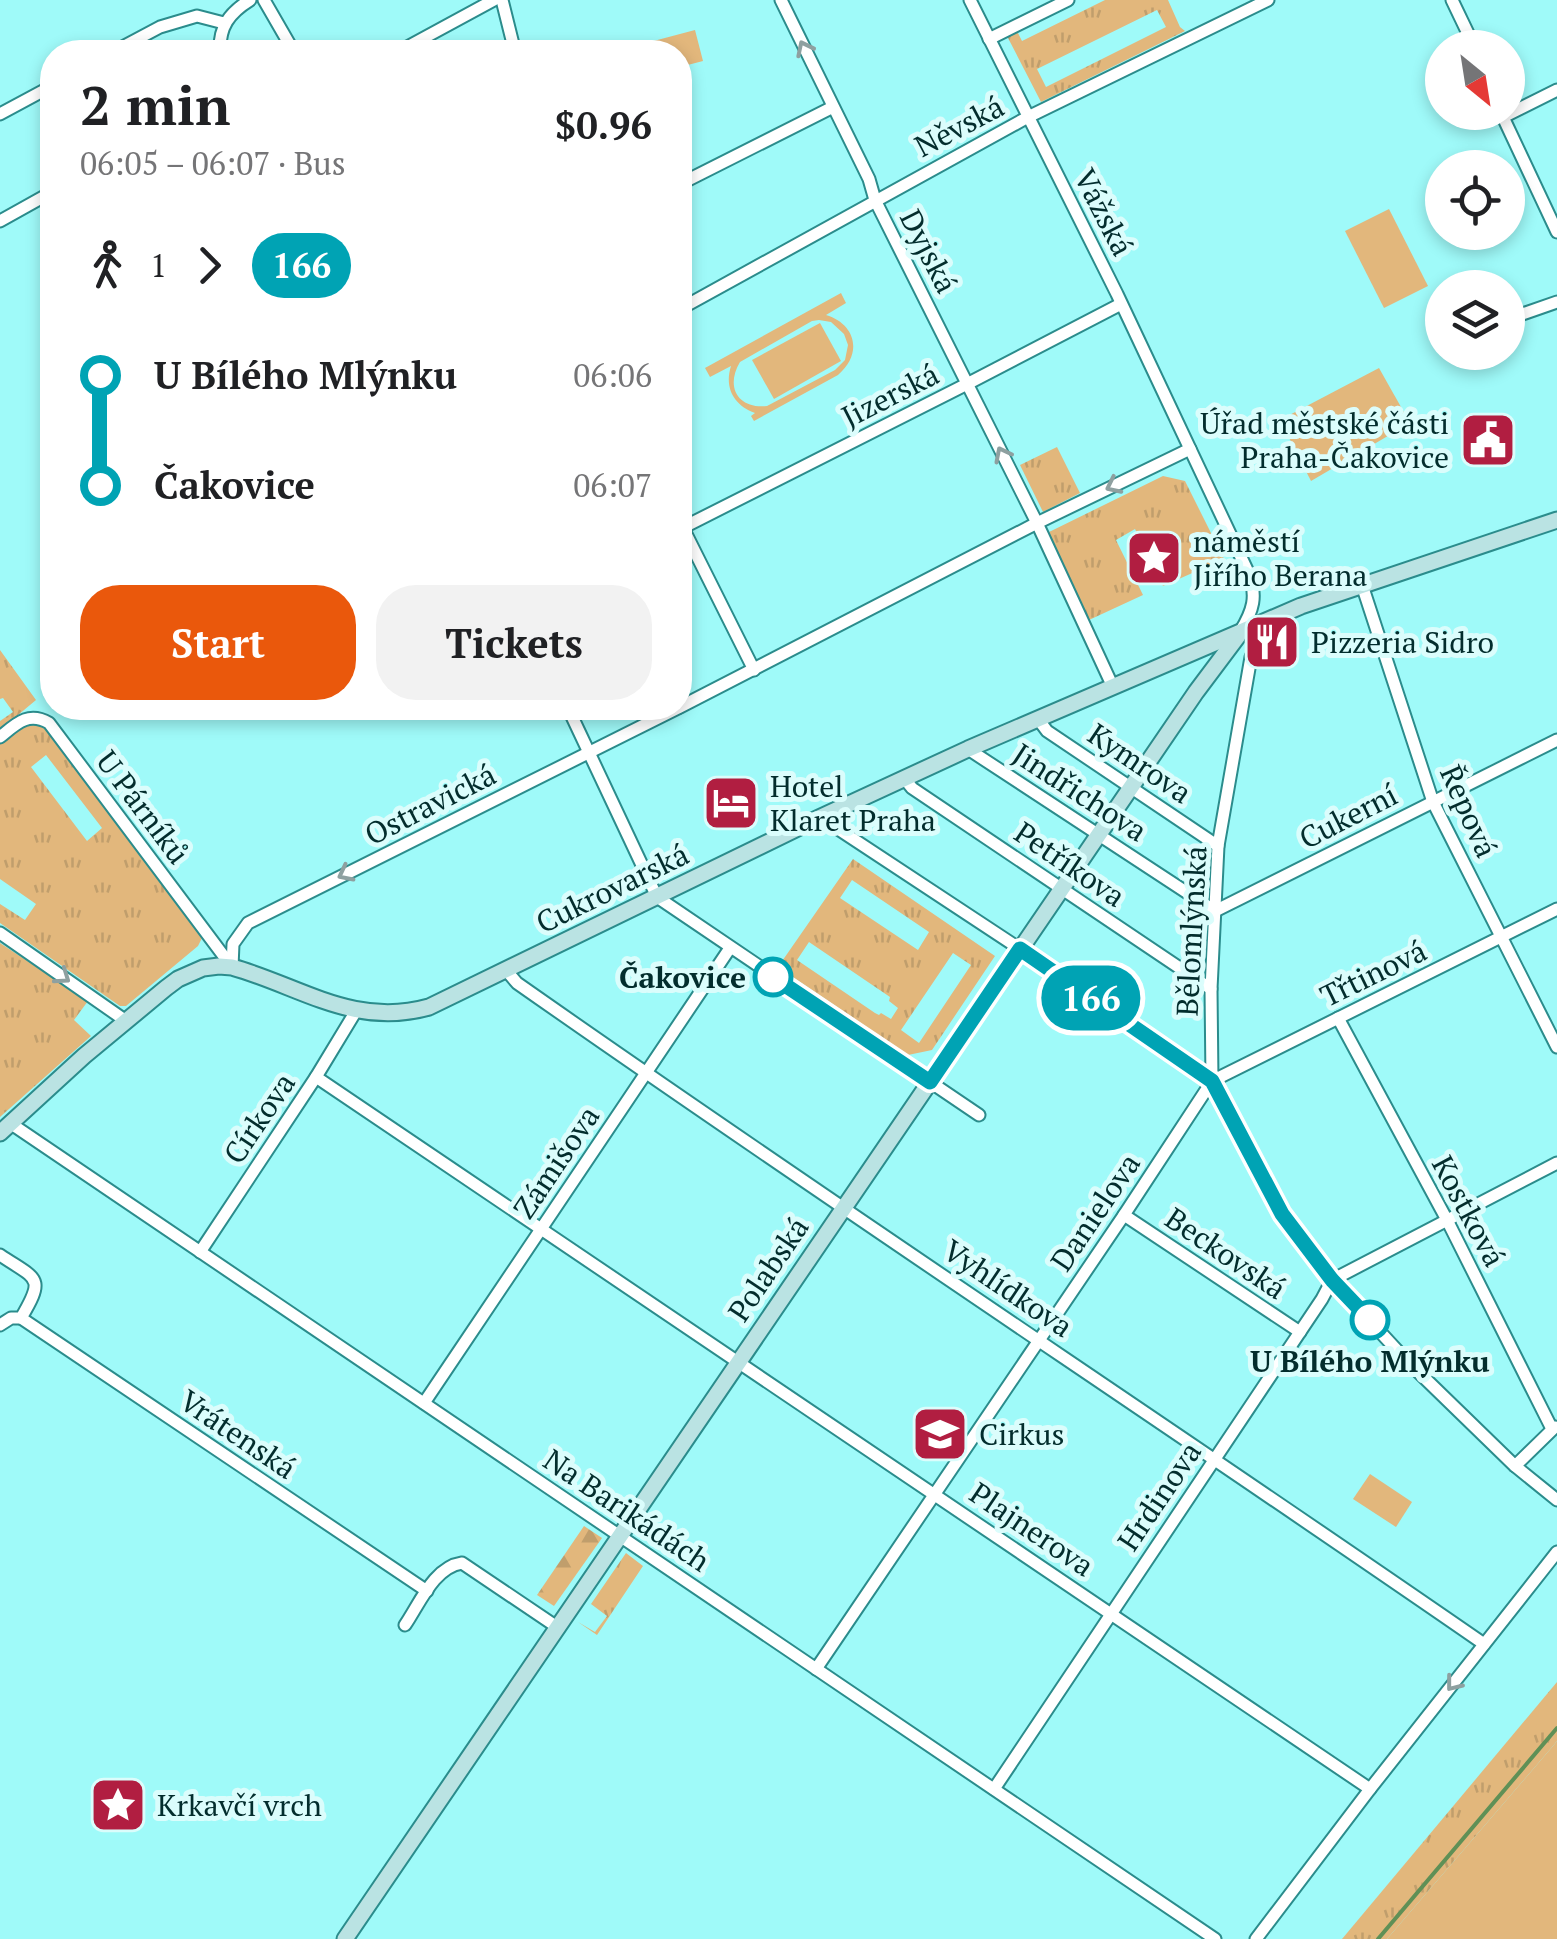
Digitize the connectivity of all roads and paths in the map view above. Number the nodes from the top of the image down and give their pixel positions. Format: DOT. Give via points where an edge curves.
graph roads {
  1 [pos="250,0"];
  2 [pos="264,0"];
  3 [pos="494,0"];
  4 [pos="502,0"];
  5 [pos="781,0"];
  6 [pos="970,0"];
  7 [pos="1068,0"];
  8 [pos="1268,0"];
  9 [pos="1452,0"];
  10 [pos="224,23"];
  11 [pos="1466,30"];
  12 [pos="989,39"];
  13 [pos="136,40"];
  14 [pos="220,40"];
  15 [pos="287,40"];
  16 [pos="420,40"];
  17 [pos="512,40"];
  18 [pos="1557,90"];
  19 [pos="40,92"];
  20 [pos="1525,105"];
  21 [pos="833,107"];
  22 [pos="0,114"];
  23 [pos="1028,117"];
  24 [pos="1513,130"];
  25 [pos="692,178"];
  26 [pos="40,198"];
  27 [pos="875,200"];
  28 [pos="0,220"];
  29 [pos="1557,232"];
  30 [pos="692,302"];
  31 [pos="1557,302"];
  32 [pos="1121,304"];
  33 [pos="1525,313"];
  34 [pos="968,384"];
  35 [pos="1190,449"];
  36 [pos="1557,520"];
  37 [pos="692,521"];
  38 [pos="1037,523"];
  39 [pos="692,548"];
  40 [pos="1362,585"];
  41 [pos="1240,632"];
  42 [pos="1251,657"];
  43 [pos="754,670"];
  44 [pos="1112,688"];
  45 [pos="692,701"];
  46 [pos="40,718"];
  47 [pos="1038,719"];
  48 [pos="43,720"];
  49 [pos="574,720"];
  50 [pos="653,720"];
  51 [pos="0,737"];
  52 [pos="1557,740"];
  53 [pos="968,749"];
  54 [pos="589,752"];
  55 [pos="904,778"];
  56 [pos="1132,787"];
  57 [pos="1433,802"];
  58 [pos="824,815"];
  59 [pos="1100,834"];
  60 [pos="1218,846"];
  61 [pos="1062,889"];
  62 [pos="656,897"];
  63 [pos="1215,910"];
  64 [pos="1557,910"];
  65 [pos="0,933"];
  66 [pos="1501,938"];
  67 [pos="730,948"];
  68 [pos="1020,949"];
  69 [pos="232,967"];
  70 [pos="506,970"];
  71 [pos="1211,989"];
  72 [pos="356,1010"];
  73 [pos="1338,1018"];
  74 [pos="126,1021"];
  75 [pos="1557,1046"];
  76 [pos="645,1074"];
  77 [pos="316,1077"];
  78 [pos="1212,1081"];
  79 [pos="930,1082"];
  80 [pos="979,1115"];
  81 [pos="5,1128"];
  82 [pos="1557,1163"];
  83 [pos="844,1207"];
  84 [pos="1124,1215"];
  85 [pos="1447,1220"];
  86 [pos="540,1229"];
  87 [pos="200,1252"];
  88 [pos="0,1255"];
  89 [pos="1332,1280"];
  90 [pos="21,1318"];
  91 [pos="0,1325"];
  92 [pos="1300,1332"];
  93 [pos="1039,1339"];
  94 [pos="738,1361"];
  95 [pos="424,1403"];
  96 [pos="1554,1427"];
  97 [pos="1214,1458"];
  98 [pos="1515,1466"];
  99 [pos="935,1494"];
  100 [pos="1557,1500"];
  101 [pos="619,1536"];
  102 [pos="1557,1552"];
  103 [pos="427,1592"];
  104 [pos="1112,1613"];
  105 [pos="405,1626"];
  106 [pos="556,1627"];
  107 [pos="1484,1644"];
  108 [pos="816,1668"];
  109 [pos="994,1789"];
  110 [pos="1370,1789"];
  111 [pos="345,1939"];
  112 [pos="1215,1939"];
  113 [pos="1256,1939"];
  1 -- 10 [label="street"];
  2 -- 15 [label="street"];
  3 -- 16 [label="street"];
  4 -- 17 [label="street"];
  21 -- 5 [label="street, Dyjská, one-way"];
  6 -- 12 [label="street, Vážská"];
  7 -- 12 [label="street"];
  8 -- 23 [label="street, Něvská"];
  9 -- 11 [label="street"];
  10 -- 13 [label="street" via="197,16"];
  10 -- 14 [label="street"];
  12 -- 23 [label="street, Vážská"];
  18 -- 20 [label="street"];
  19 -- 22 [label="street"];
  21 -- 25 [label="street"];
  21 -- 27 [label="street, Dyjská"];
  23 -- 27 [label="street, Něvská"];
  23 -- 32 [label="street, Vážská"];
  24 -- 29 [label="street"];
  26 -- 28 [label="street"];
  27 -- 30 [label="street, Něvská"];
  27 -- 34 [label="street, Dyjská"];
  31 -- 33 [label="street"];
  32 -- 34 [label="street, Jizerská"];
  32 -- 35 [label="street, Vážská"];
  34 -- 37 [label="street, Jizerská"];
  38 -- 34 [label="street, Dyjská, one-way"];
  35 -- 38 [label="street, one-way"];
  35 -- 41 [label="street" via="1253,584 1254,605"];
  36 -- 40 [label="street, Cukrovarská"];
  38 -- 43 [label="street, Ostravická"];
  38 -- 44 [label="street"];
  39 -- 43 [label="street"];
  40 -- 41 [label="street, Cukrovarská"];
  40 -- 57 [label="street, Řepová"];
  41 -- 44 [label="street, Cukrovarská"];
  41 -- 56 [label="street, Polabská"];
  42 -- 60 [label="street, Bělomlýnská"];
  43 -- 45 [label="street, Ostravická"];
  44 -- 47 [label="street, Cukrovarská"];
  46 -- 51 [label="street, U Párníků" via="20,721"];
  47 -- 53 [label="street, Cukrovarská"];
  47 -- 56 [label="street, Kymrova"];
  48 -- 69 [label="street, U Párníků"];
  49 -- 54 [label="street"];
  50 -- 54 [label="street, Ostravická"];
  52 -- 57 [label="street, Cukerní"];
  53 -- 55 [label="street, Cukrovarská"];
  53 -- 59 [label="street, Jindřichova"];
  54 -- 62 [label="street"];
  54 -- 69 [label="street, Ostravická, one-way" via="248,923 233,944"];
  55 -- 58 [label="street, Cukrovarská"];
  55 -- 61 [label="street, Petříkova"];
  56 -- 59 [label="street, Polabská"];
  56 -- 60 [label="street, Kymrova"];
  57 -- 63 [label="street, Cukerní"];
  57 -- 66 [label="street, Řepová"];
  58 -- 62 [label="street, Cukrovarská"];
  58 -- 68 [label="street"];
  59 -- 61 [label="street, Polabská"];
  59 -- 63 [label="street, Jindřichova"];
  60 -- 63 [label="street, Bělomlýnská"];
  61 -- 68 [label="street, Polabská"];
  61 -- 71 [label="street, Petříkova"];
  62 -- 67 [label="street"];
  62 -- 70 [label="street, Cukrovarská"];
  63 -- 71 [label="street, Bělomlýnská"];
  64 -- 66 [label="street, Třtinová"];
  65 -- 74 [label="street, one-way"];
  66 -- 73 [label="street, Třtinová"];
  66 -- 75 [label="street, Řepová"];
  67 -- 76 [label="street, Zámišova"];
  67 -- 79 [label="street"];
  68 -- 78 [label="street"];
  68 -- 79 [label="street, Polabská"];
  69 -- 72 [label="street, Cukrovarská"];
  69 -- 74 [label="street" via="190,973"];
  70 -- 72 [label="street, Cukrovarská" via="429,1007"];
  70 -- 76 [label="street, Vyhlídkova"];
  71 -- 78 [label="street, Bělomlýnská"];
  72 -- 77 [label="street, Církova"];
  73 -- 78 [label="street, Třtinová"];
  73 -- 85 [label="street, Kostková"];
  74 -- 81 [label="street"];
  76 -- 83 [label="street, Vyhlídkova"];
  76 -- 86 [label="street, Zámišova"];
  77 -- 86 [label="street, Plajnerova"];
  77 -- 87 [label="street, Církova"];
  78 -- 84 [label="street, Danielova"];
  78 -- 89 [label="street, Bělomlýnská" via="1282,1214"];
  79 -- 80 [label="street"];
  79 -- 83 [label="street, Polabská"];
  81 -- 87 [label="street, Na Barikádách"];
  82 -- 85 [label="street"];
  83 -- 93 [label="street, Vyhlídkova"];
  83 -- 94 [label="street, Polabská"];
  84 -- 92 [label="street, Beckovská"];
  84 -- 93 [label="street, Danielova"];
  85 -- 89 [label="street"];
  85 -- 96 [label="street, Kostková"];
  86 -- 94 [label="street, Plajnerova"];
  86 -- 95 [label="street, Zámišova"];
  87 -- 95 [label="street, Na Barikádách"];
  88 -- 90 [label="street" via="36,1284"];
  89 -- 92 [label="street, Hrdinova"];
  89 -- 98 [label="street, Bělomlýnská"];
  90 -- 91 [label="street"];
  90 -- 103 [label="street, Vrátenská"];
  92 -- 97 [label="street, Hrdinova"];
  93 -- 97 [label="street, Vyhlídkova"];
  93 -- 99 [label="street, Danielova"];
  94 -- 99 [label="street, Plajnerova"];
  94 -- 101 [label="street, Polabská"];
  95 -- 101 [label="street, Na Barikádách"];
  96 -- 98 [label="street"];
  97 -- 104 [label="street, Hrdinova"];
  97 -- 107 [label="street, Vyhlídkova"];
  98 -- 100 [label="street, Bělomlýnská"];
  99 -- 104 [label="street, Plajnerova"];
  99 -- 108 [label="street, Danielova"];
  101 -- 106 [label="street, Polabská"];
  101 -- 108 [label="street, Na Barikádách"];
  102 -- 107 [label="street"];
  103 -- 105 [label="street"];
  103 -- 106 [label="street" via="438,1574 462,1563"];
  104 -- 109 [label="street, Hrdinova"];
  104 -- 110 [label="street, Plajnerova"];
  106 -- 111 [label="street, Polabská"];
  107 -- 110 [label="street, one-way"];
  108 -- 109 [label="street, Na Barikádách"];
  109 -- 112 [label="street, Na Barikádách"];
  110 -- 113 [label="street"];
}
